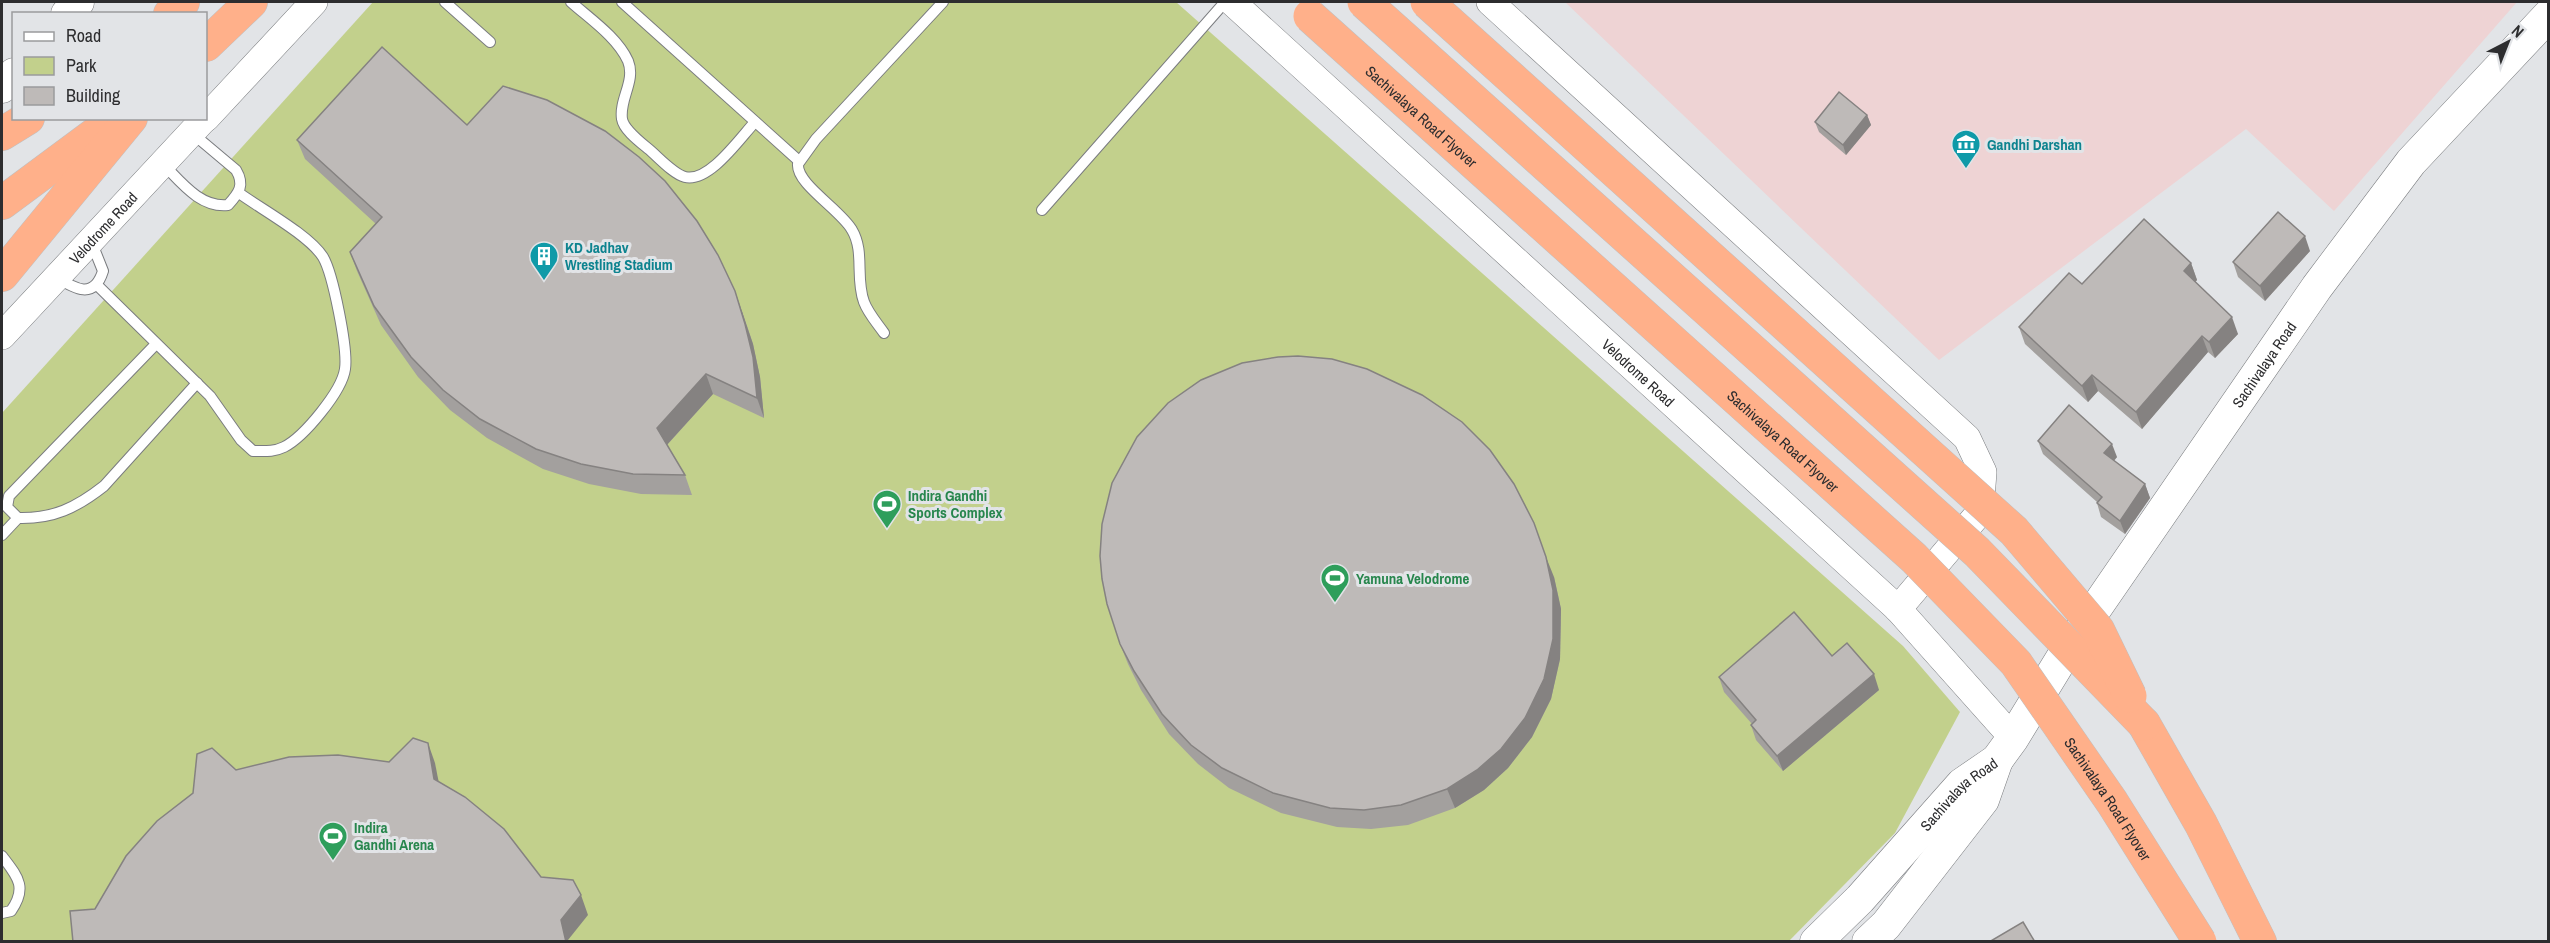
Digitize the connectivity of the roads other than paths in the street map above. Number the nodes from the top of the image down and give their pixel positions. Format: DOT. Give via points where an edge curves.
graph roads {
  1 [pos="251,2"];
  2 [pos="314,2"];
  3 [pos="445,2"];
  4 [pos="571,2"];
  5 [pos="622,2"];
  6 [pos="944,2"];
  7 [pos="1225,2"];
  8 [pos="1232,2"];
  9 [pos="1294,2"];
  10 [pos="1364,2"];
  11 [pos="1427,2"];
  12 [pos="1490,2"];
  13 [pos="2548,16"];
  14 [pos="490,42"];
  15 [pos="207,44"];
  16 [pos="207,117"];
  17 [pos="25,120"];
  18 [pos="112,120"];
  19 [pos="129,120"];
  20 [pos="755,122"];
  21 [pos="201,123"];
  22 [pos="2,134"];
  23 [pos="799,161"];
  24 [pos="163,164"];
  25 [pos="239,193"];
  26 [pos="2,203"];
  27 [pos="1042,210"];
  28 [pos="90,241"];
  29 [pos="2,275"];
  30 [pos="56,277"];
  31 [pos="97,285"];
  32 [pos="884,333"];
  33 [pos="2,336"];
  34 [pos="156,344"];
  35 [pos="197,382"];
  36 [pos="18,518"];
  37 [pos="2,535"];
  38 [pos="1898,609"];
  39 [pos="2144,724"];
  40 [pos="2005,749"];
  41 [pos="2,856"];
  42 [pos="2,913"];
  43 [pos="1816,942"];
  44 [pos="1868,942"];
  45 [pos="2200,942"];
  46 [pos="2259,942"];
  1 -- 15 [label="highway"];
  2 -- 16 [label="street, Velodrome Road"];
  3 -- 14 [label="lane"];
  4 -- 20 [label="lane" via="620,48 629,64 622,122 685,177 700,177 715,166"];
  5 -- 20 [label="lane"];
  6 -- 23 [label="lane"];
  7 -- 27 [label="lane"];
  8 -- 38 [label="street, Velodrome Road"];
  9 -- 45 [label="highway, Sachivalaya Road Flyover, bridge" via="1914,558 2016,663 2112,802"];
  10 -- 39 [label="highway, bridge" via="1977,552"];
  11 -- 39 [label="highway, bridge" via="2014,531 2098,630"];
  12 -- 38 [label="street" via="1967,438 1983,472 1980,512"];
  13 -- 40 [label="main road, Sachivalaya Road" via="2411,162 2317,287 2065,653"];
  17 -- 22 [label="highway"];
  18 -- 26 [label="highway"];
  19 -- 29 [label="highway"];
  20 -- 23 [label="lane"];
  21 -- 24 [label="street, Velodrome Road"];
  21 -- 25 [label="lane" via="241,178"];
  23 -- 32 [label="lane" via="800,176 852,229 859,244 863,302"];
  24 -- 25 [label="lane" via="209,205 228,205"];
  24 -- 28 [label="street, Velodrome Road"];
  25 -- 35 [label="lane" via="313,244 322,257 330,273 345,369 326,407 286,446 270,452 253,451 241,440"];
  28 -- 30 [label="street, Velodrome Road"];
  28 -- 31 [label="lane" via="103,271"];
  30 -- 31 [label="lane" via="75,288"];
  30 -- 33 [label="street, Velodrome Road"];
  31 -- 34 [label="lane"];
  34 -- 35 [label="lane"];
  34 -- 36 [label="lane" via="9,496 7,507"];
  35 -- 36 [label="lane" via="104,486 62,512 41,519"];
  36 -- 37 [label="lane"];
  38 -- 40 [label="street, Velodrome Road"];
  39 -- 46 [label="highway" via="2201,824"];
  40 -- 43 [label="main road, Sachivalaya Road" via="1962,784 1860,899"];
  40 -- 44 [label="main road, Sachivalaya Road" via="1983,800 1886,925"];
  41 -- 42 [label="lane" via="21,890 11,911"];
}
